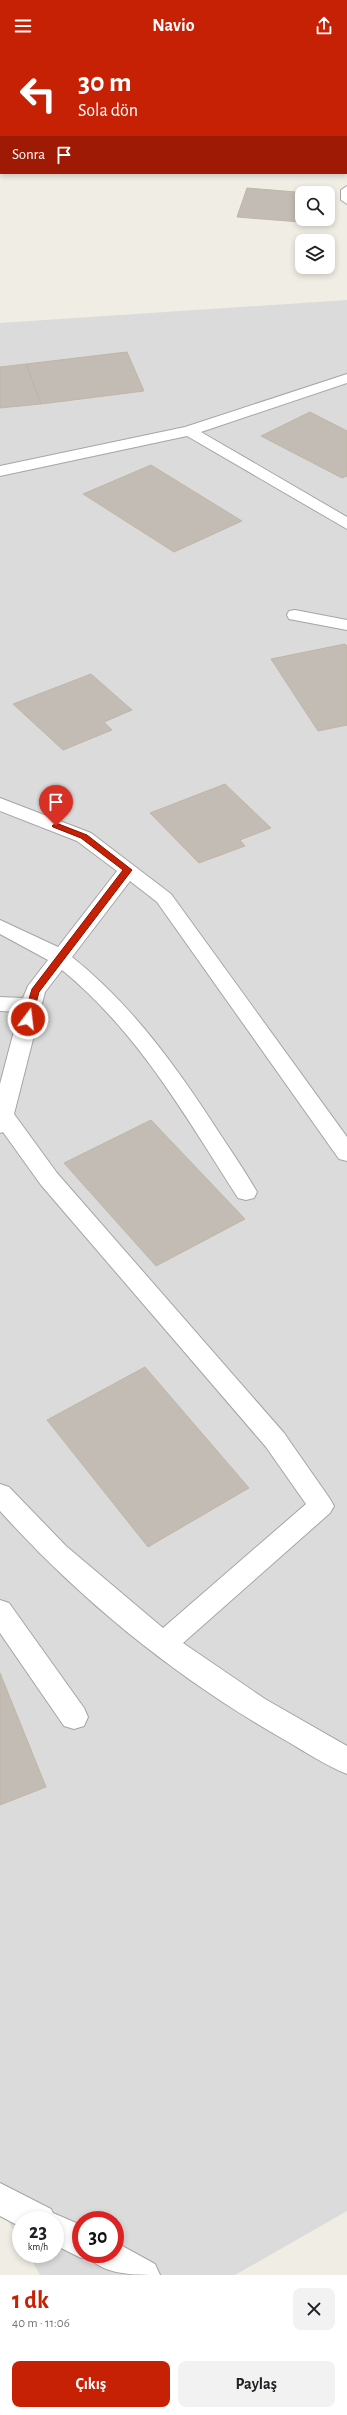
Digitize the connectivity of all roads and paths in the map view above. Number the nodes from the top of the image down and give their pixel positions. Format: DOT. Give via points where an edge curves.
graph roads {
  1 [pos="347,190"];
  2 [pos="347,200"];
  3 [pos="347,378"];
  4 [pos="189,431"];
  5 [pos="0,471"];
  6 [pos="347,524"];
  7 [pos="295,615"];
  8 [pos="347,625"];
  9 [pos="0,804"];
  10 [pos="128,870"];
  11 [pos="0,926"];
  12 [pos="61,958"];
  13 [pos="0,1004"];
  14 [pos="31,1006"];
  15 [pos="1,1120"];
  16 [pos="347,1153"];
  17 [pos="246,1192"];
  18 [pos="0,1494"];
  19 [pos="0,1611"];
  20 [pos="164,1644"];
  21 [pos="74,1717"];
  22 [pos="347,1761"];
  23 [pos="0,2199"];
  24 [pos="23,2211"];
  25 [pos="121,2263"];
  26 [pos="144,2275"];
  1 -- 2 [label="street"];
  3 -- 4 [label="street"];
  4 -- 5 [label="street"];
  4 -- 6 [label="street"];
  7 -- 8 [label="street"];
  9 -- 10 [label="street" via="84,836"];
  10 -- 12 [label="street"];
  10 -- 16 [label="street" via="164,898"];
  11 -- 12 [label="street"];
  12 -- 14 [label="street" via="35,991"];
  12 -- 17 [label="street" via="89,980 138,1030"];
  13 -- 14 [label="street"];
  14 -- 15 [label="street"];
  15 -- 20 [label="street" via="275,1440 321,1506"];
  18 -- 20 [label="street" via="80,1574"];
  19 -- 21 [label="street"];
  20 -- 22 [label="street" via="255,1708"];
  23 -- 24 [label="street"];
  25 -- 26 [label="street"];
}
